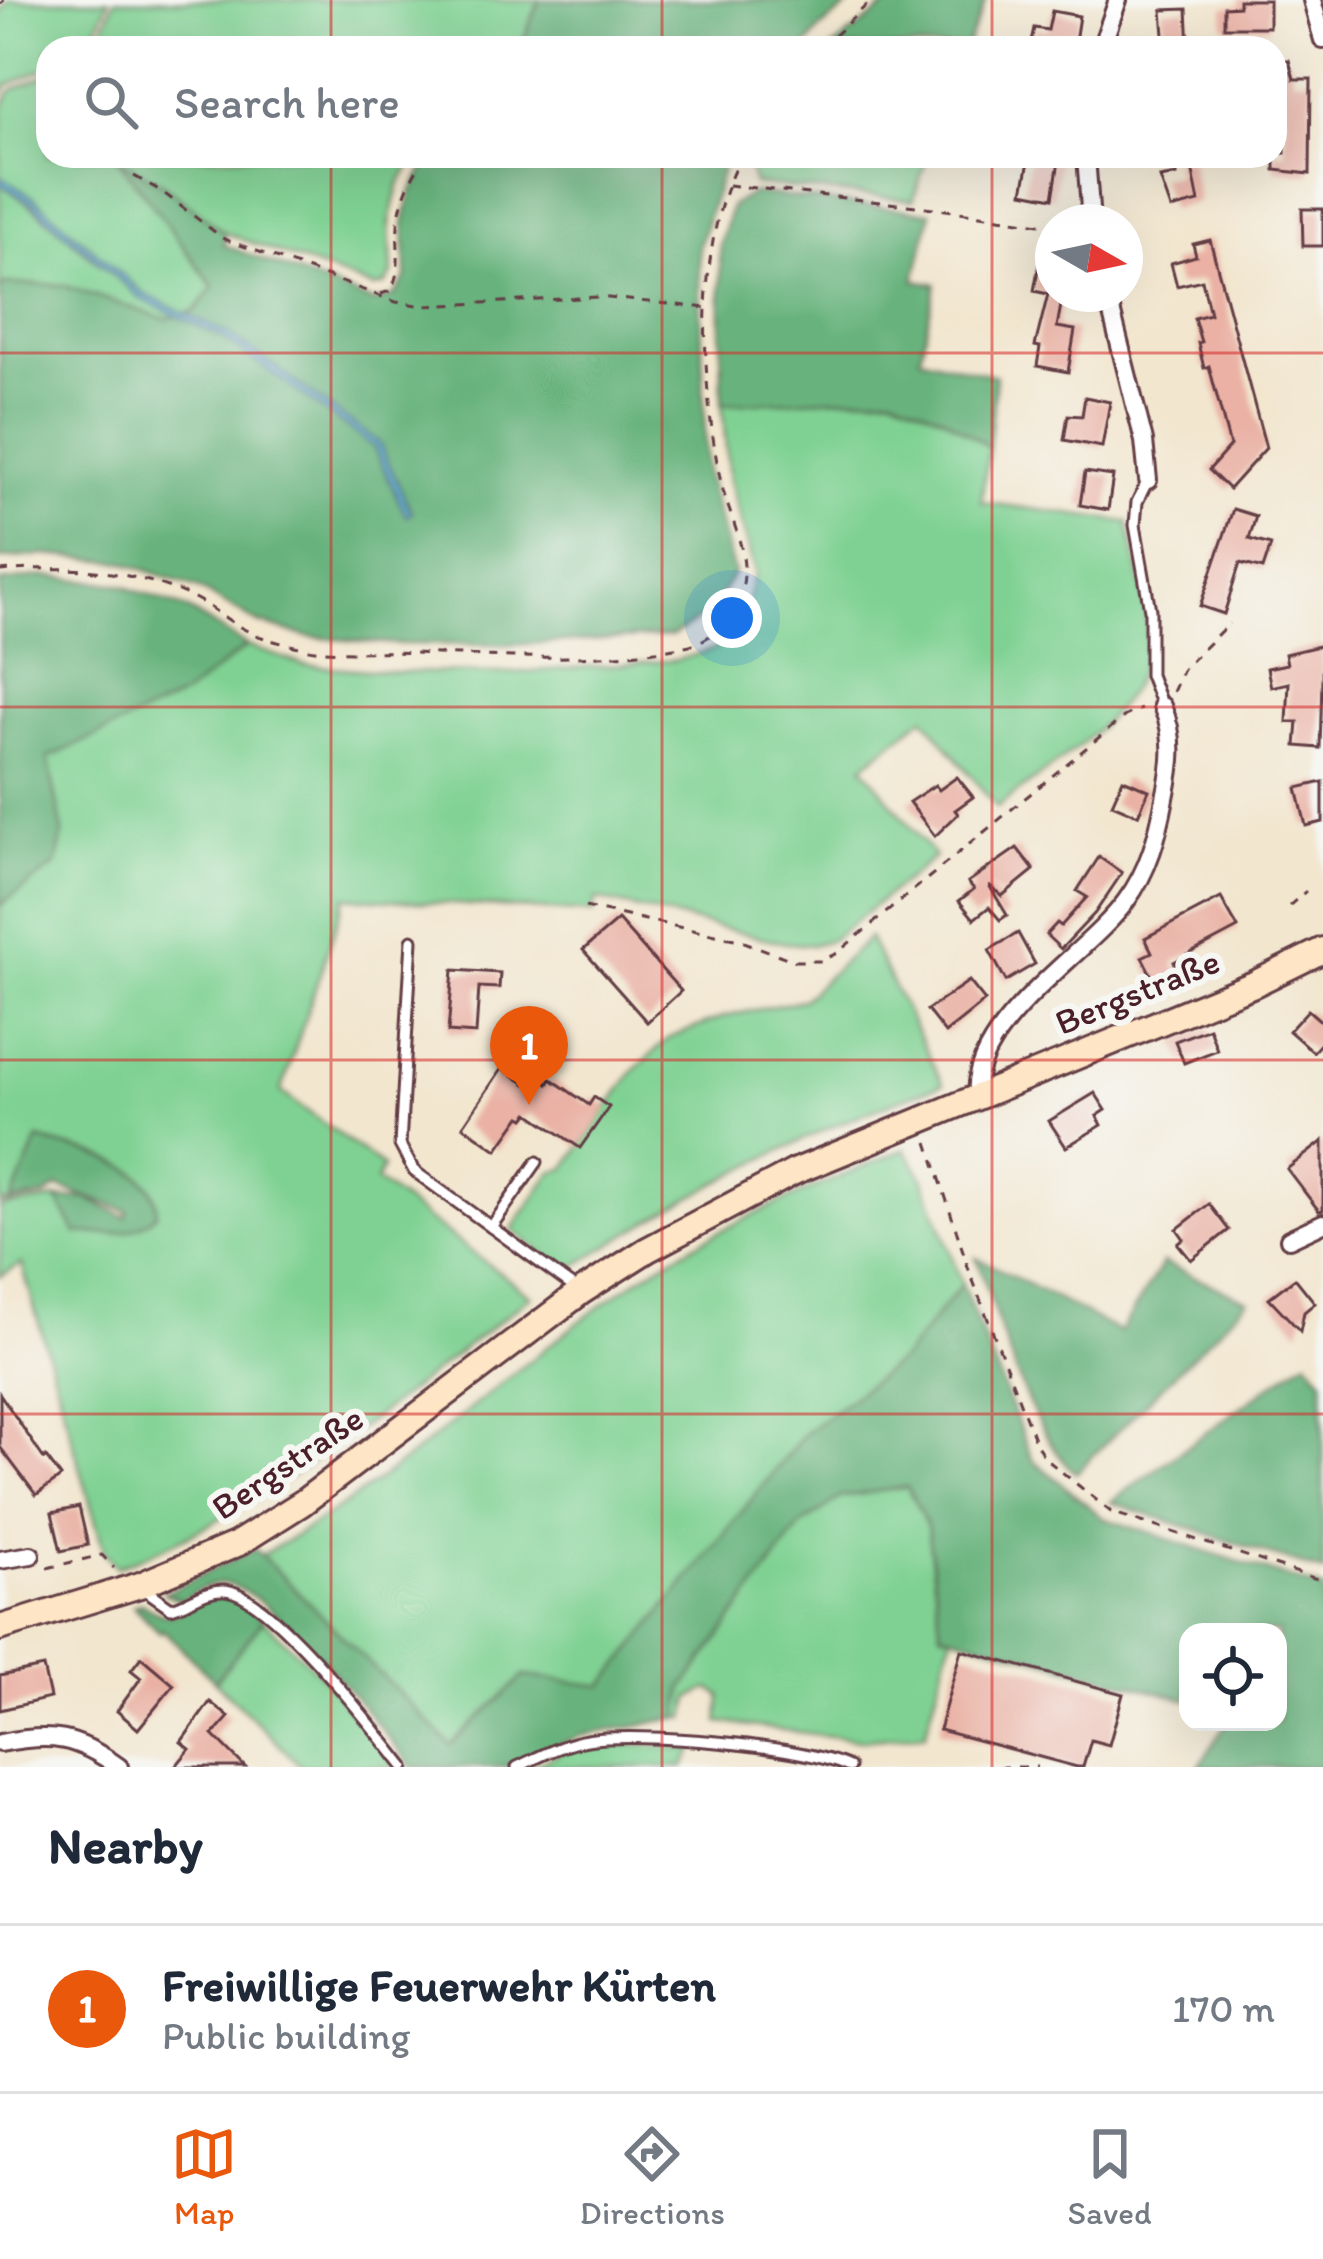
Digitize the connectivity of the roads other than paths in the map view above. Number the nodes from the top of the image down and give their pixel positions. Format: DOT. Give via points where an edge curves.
graph roads {
  1 [pos="1118,0"];
  2 [pos="1312,0"];
  3 [pos="1105,36"];
  4 [pos="1323,40"];
  5 [pos="1087,168"];
  6 [pos="1090,204"];
  7 [pos="1112,312"];
  8 [pos="1148,481"];
  9 [pos="1162,706"];
  10 [pos="412,940"];
  11 [pos="1323,950"];
  12 [pos="976,1096"];
  13 [pos="536,1162"];
  14 [pos="1323,1223"];
  15 [pos="491,1226"];
  16 [pos="1289,1239"];
  17 [pos="580,1292"];
  18 [pos="31,1555"];
  19 [pos="0,1559"];
  20 [pos="140,1585"];
  21 [pos="0,1628"];
  22 [pos="0,1743"];
  23 [pos="119,1767"];
  24 [pos="404,1767"];
  25 [pos="517,1767"];
  26 [pos="849,1767"];
  1 -- 3 [label="street"];
  2 -- 4 [label="street"];
  5 -- 6 [label="street"];
  7 -- 8 [label="street"];
  8 -- 9 [label="lane" via="1136,525 1150,610 1150,675"];
  9 -- 12 [label="street, Bergstraße" via="1170,773 1144,874 1081,951 1016,1010 978,1070"];
  10 -- 15 [label="lane" via="400,1145 414,1171"];
  11 -- 12 [label="main road, Bergstraße"];
  12 -- 17 [label="main road, Bergstraße" via="774,1182"];
  13 -- 15 [label="lane"];
  14 -- 16 [label="street"];
  15 -- 17 [label="lane"];
  17 -- 20 [label="main road, Bergstraße" via="302,1503 236,1544"];
  18 -- 19 [label="street"];
  20 -- 21 [label="main road, Bergstraße"];
  20 -- 24 [label="lane" via="171,1608 218,1589 240,1594 323,1668"];
  22 -- 23 [label="street" via="67,1739"];
  25 -- 26 [label="lane" via="603,1738 762,1747"];
}
